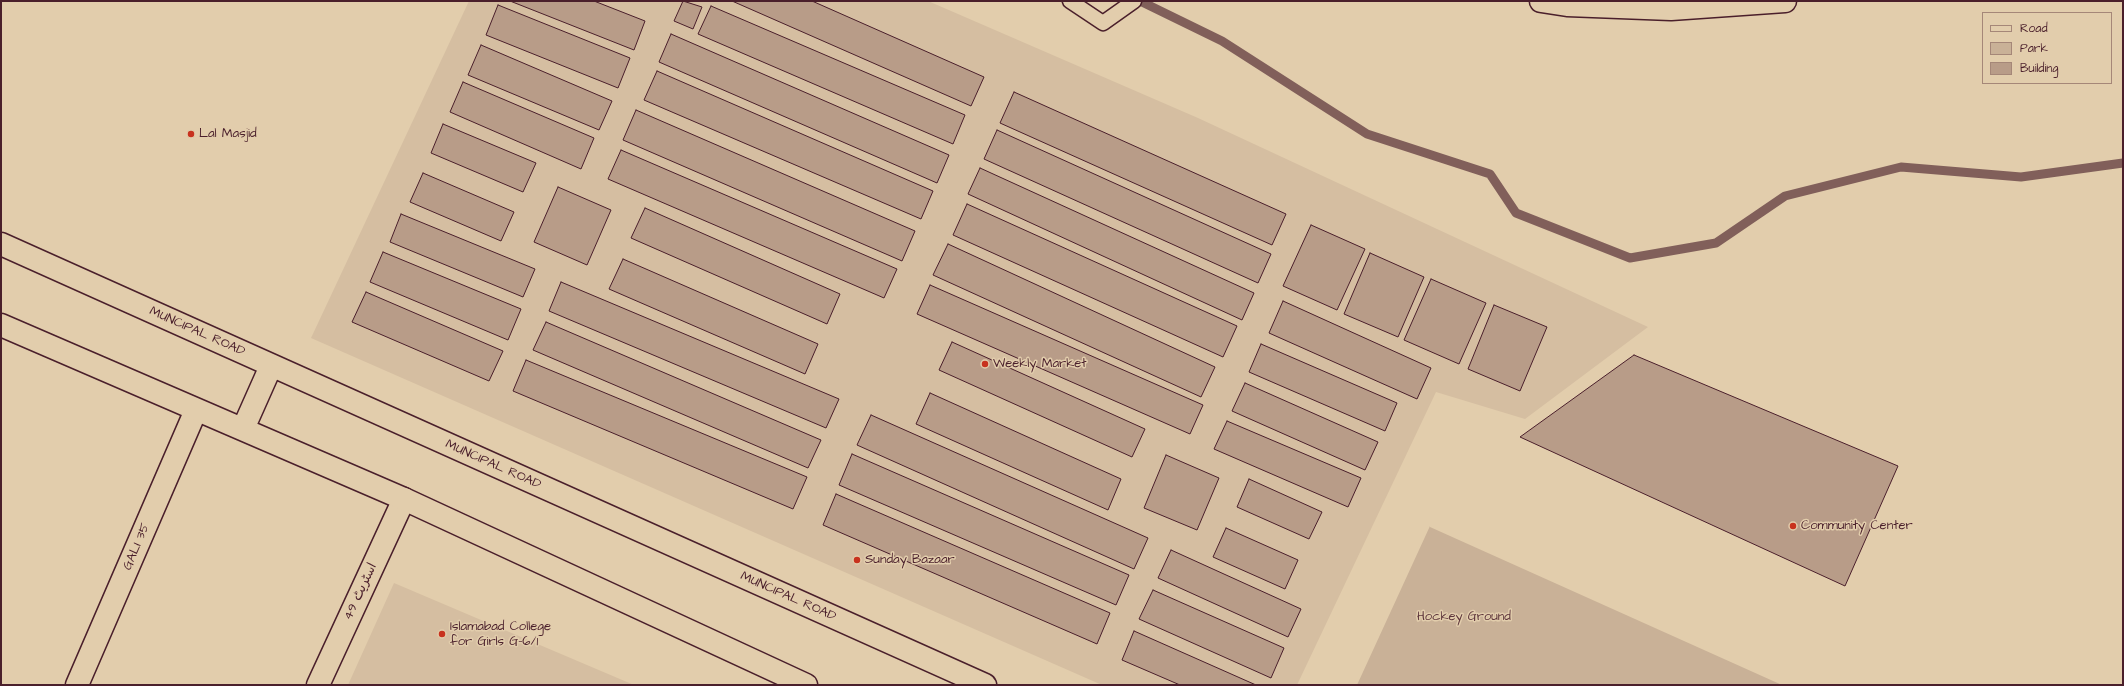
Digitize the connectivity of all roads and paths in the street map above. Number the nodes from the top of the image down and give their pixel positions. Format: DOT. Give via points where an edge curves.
graph roads {
  1 [pos="1070,1"];
  2 [pos="1134,1"];
  3 [pos="1541,1"];
  4 [pos="1785,1"];
  5 [pos="1673,5"];
  6 [pos="1,244"];
  7 [pos="1,325"];
  8 [pos="271,366"];
  9 [pos="196,410"];
  10 [pos="243,429"];
  11 [pos="404,499"];
  12 [pos="78,685"];
  13 [pos="318,685"];
  14 [pos="806,685"];
  15 [pos="985,685"];
  1 -- 2 [label="lane" via="1103,23"];
  3 -- 5 [label="street" via="1567,5"];
  4 -- 5 [label="street"];
  6 -- 8 [label="street, MUNCIPAL ROAD"];
  7 -- 9 [label="street"];
  8 -- 10 [label="street"];
  8 -- 15 [label="street, MUNCIPAL ROAD"];
  9 -- 10 [label="street"];
  9 -- 12 [label="street, GALI 35"];
  10 -- 11 [label="street"];
  11 -- 13 [label="street, اسٹریٹ 49"];
  11 -- 14 [label="street"];
}
